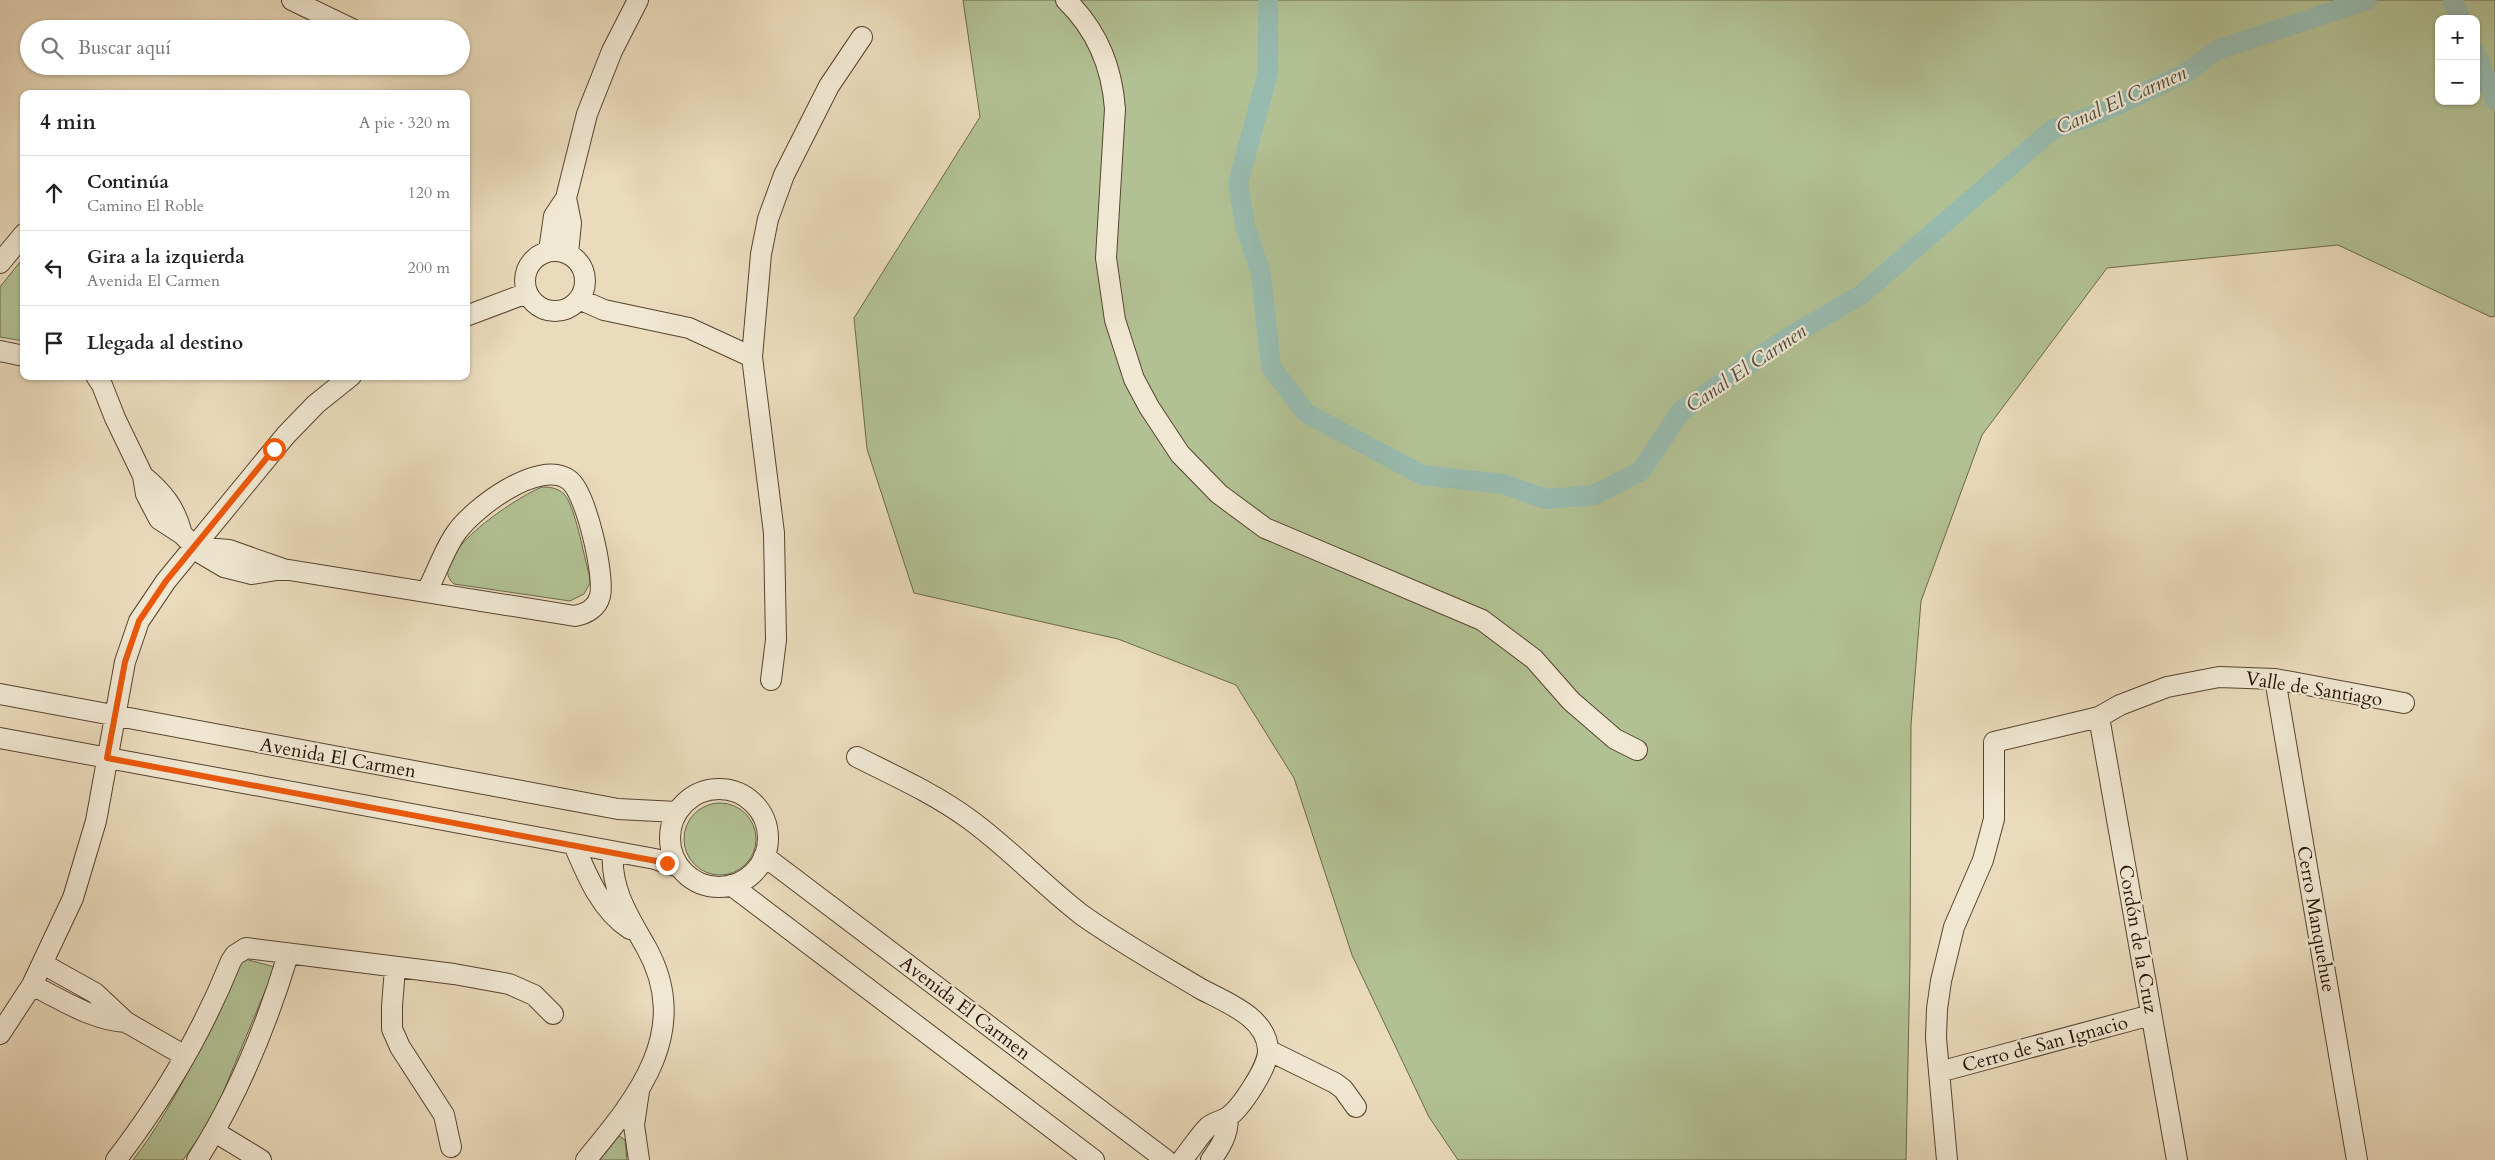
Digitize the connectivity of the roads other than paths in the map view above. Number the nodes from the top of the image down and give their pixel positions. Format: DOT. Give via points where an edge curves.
graph roads {
  1 [pos="292,0"];
  2 [pos="638,0"];
  3 [pos="1066,0"];
  4 [pos="333,20"];
  5 [pos="862,37"];
  6 [pos="20,239"];
  7 [pos="558,252"];
  8 [pos="0,263"];
  9 [pos="527,293"];
  10 [pos="579,300"];
  11 [pos="470,314"];
  12 [pos="0,351"];
  13 [pos="20,355"];
  14 [pos="752,356"];
  15 [pos="104,380"];
  16 [pos="346,380"];
  17 [pos="188,541"];
  18 [pos="428,591"];
  19 [pos="2275,679"];
  20 [pos="770,680"];
  21 [pos="0,694"];
  22 [pos="2404,703"];
  23 [pos="115,715"];
  24 [pos="2099,717"];
  25 [pos="0,738"];
  26 [pos="1637,750"];
  27 [pos="857,757"];
  28 [pos="107,758"];
  29 [pos="677,812"];
  30 [pos="574,845"];
  31 [pos="613,852"];
  32 [pos="764,856"];
  33 [pos="679,867"];
  34 [pos="731,885"];
  35 [pos="636,933"];
  36 [pos="288,955"];
  37 [pos="43,964"];
  38 [pos="395,968"];
  39 [pos="32,984"];
  40 [pos="553,1014"];
  41 [pos="2152,1015"];
  42 [pos="126,1022"];
  43 [pos="0,1034"];
  44 [pos="1268,1050"];
  45 [pos="185,1056"];
  46 [pos="1939,1072"];
  47 [pos="639,1089"];
  48 [pos="1356,1106"];
  49 [pos="1228,1117"];
  50 [pos="215,1132"];
  51 [pos="451,1147"];
  52 [pos="116,1160"];
  53 [pos="197,1160"];
  54 [pos="261,1160"];
  55 [pos="586,1160"];
  56 [pos="639,1160"];
  57 [pos="1094,1160"];
  58 [pos="1166,1160"];
  59 [pos="1182,1160"];
  60 [pos="1211,1160"];
  61 [pos="1947,1160"];
  62 [pos="2177,1160"];
  63 [pos="2357,1160"];
  1 -- 4 [label="street"];
  2 -- 7 [label="street" via="612,51 590,106 566,198 571,223"];
  3 -- 26 [label="street" via="1081,14 1101,47 1114,94 1106,258 1115,320 1134,380 1180,454 1219,494 1265,528 1482,620 1534,660 1571,701 1615,739"];
  5 -- 14 [label="street" via="829,86 775,197 761,254"];
  6 -- 8 [label="street"];
  7 -- 9 [label="street" via="541,254 528,267 525,275"];
  7 -- 10 [label="street" via="575,258 584,273 584,292"];
  9 -- 10 [label="street" via="547,310 564,309"];
  9 -- 11 [label="street"];
  10 -- 14 [label="street" via="604,310 689,328"];
  12 -- 13 [label="street"];
  14 -- 20 [label="street" via="774,534 776,640"];
  15 -- 17 [label="street" via="115,418 143,476 158,488 174,510"];
  16 -- 17 [label="street" via="300,419"];
  17 -- 18 [label="street" via="211,560 237,572 263,574 282,569"];
  17 -- 23 [label="street" via="139,621 127,655"];
  18 -- 18 [label="street" via="568,615 588,611 598,601 601,585 589,518 576,486 558,474 543,475 521,482 482,507 457,532"];
  19 -- 22 [label="street, Valle de Santiago"];
  19 -- 24 [label="street, Valle de Santiago" via="2238,677 2191,681 2143,695"];
  19 -- 63 [label="street, Cerro Manquehue"];
  21 -- 23 [label="street, Avenida El Carmen"];
  23 -- 28 [label="street"];
  23 -- 29 [label="street, Avenida El Carmen" via="618,809"];
  24 -- 41 [label="street, Cordón de la Cruz"];
  24 -- 46 [label="street, Valle de Santiago" via="1994,742 1994,819 1983,860 1954,927 1941,981 1936,1038"];
  25 -- 28 [label="street"];
  27 -- 44 [label="street" via="968,818 1101,928 1245,1014 1265,1036"];
  28 -- 30 [label="street"];
  28 -- 37 [label="street" via="96,821 73,898"];
  29 -- 32 [label="street" via="689,798 706,791 723,789 741,794 755,804 765,820 768,838"];
  29 -- 33 [label="street" via="670,836 672,852"];
  30 -- 31 [label="street"];
  30 -- 35 [label="street" via="606,907"];
  31 -- 33 [label="street"];
  31 -- 35 [label="street" via="614,880"];
  32 -- 34 [label="street" via="751,874"];
  32 -- 58 [label="street, Avenida El Carmen"];
  33 -- 34 [label="street" via="706,885"];
  34 -- 57 [label="street"];
  35 -- 47 [label="street" via="657,972 664,1009 658,1051"];
  36 -- 38 [label="street"];
  36 -- 45 [label="street" via="252,948 235,955"];
  36 -- 50 [label="street" via="255,1049"];
  37 -- 39 [label="street"];
  37 -- 42 [label="street" via="95,993"];
  38 -- 40 [label="street" via="508,984 534,996"];
  38 -- 51 [label="street" via="392,1029 444,1115"];
  39 -- 42 [label="street" via="88,1013"];
  39 -- 43 [label="street"];
  41 -- 46 [label="street, Cerro de San Ignacio"];
  41 -- 62 [label="street, Cordón de la Cruz"];
  42 -- 45 [label="street"];
  44 -- 48 [label="street" via="1334,1083"];
  44 -- 49 [label="street" via="1266,1063 1256,1081"];
  45 -- 52 [label="street"];
  46 -- 61 [label="street"];
  47 -- 55 [label="street"];
  47 -- 56 [label="street" via="634,1125"];
  49 -- 59 [label="street" via="1206,1129"];
  49 -- 60 [label="street" via="1224,1140"];
  50 -- 53 [label="street"];
  50 -- 54 [label="street"];
}
